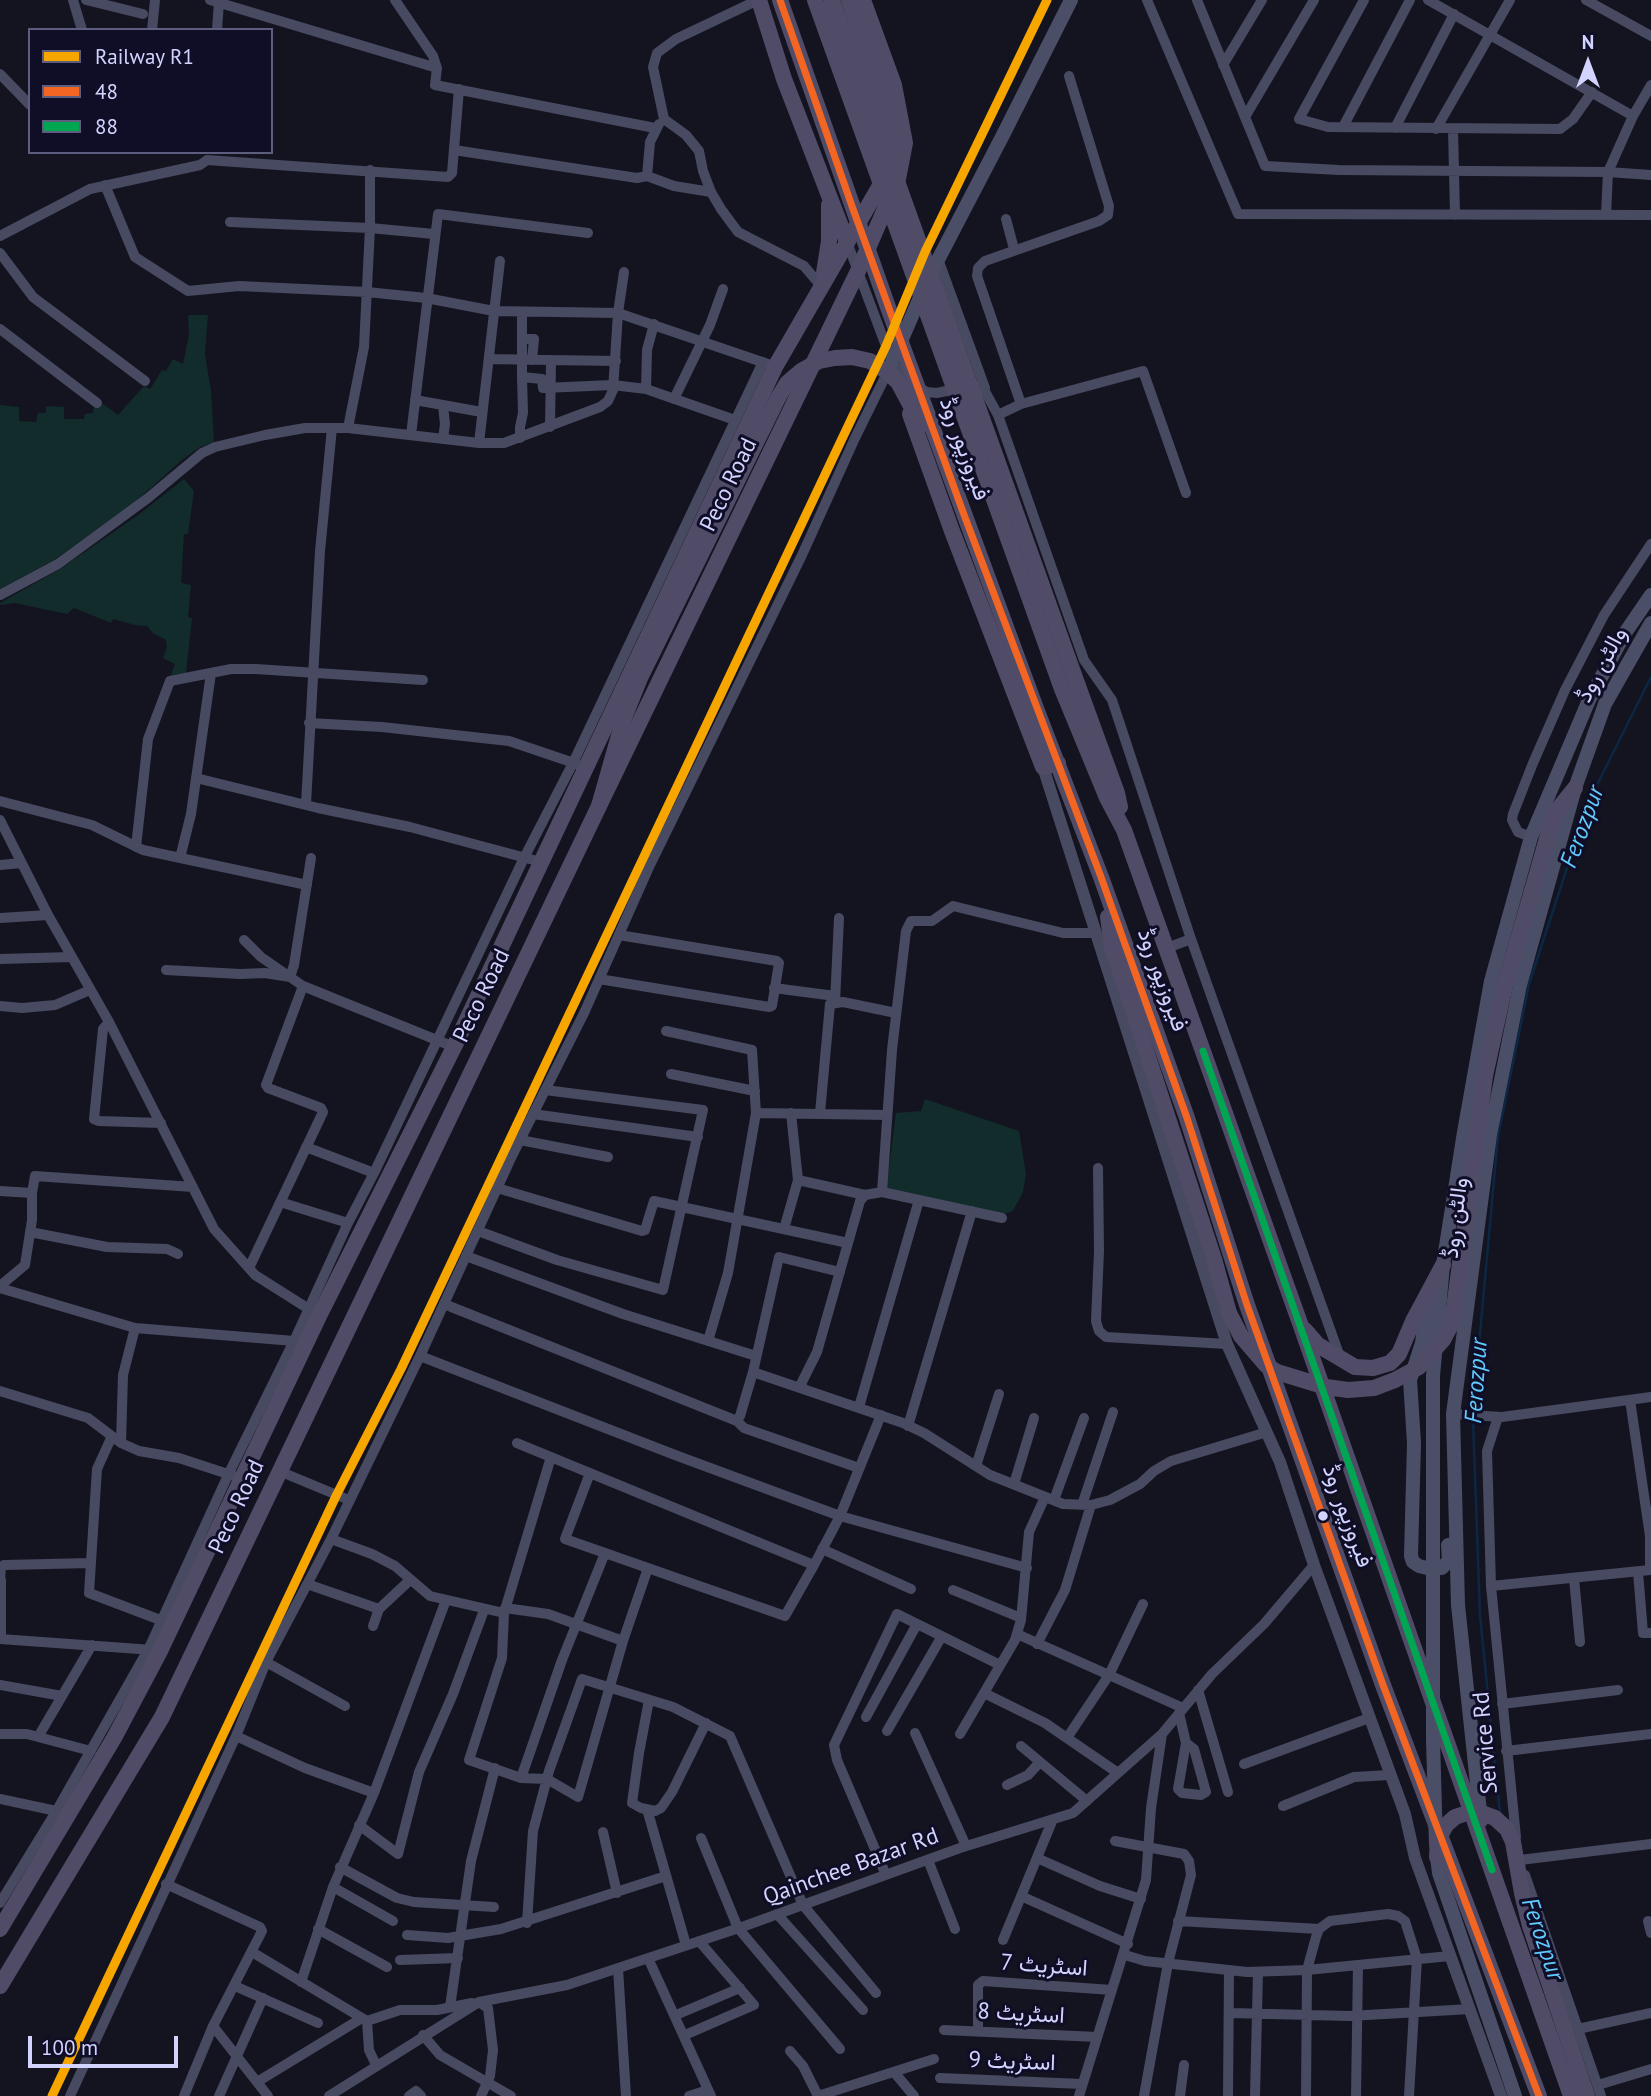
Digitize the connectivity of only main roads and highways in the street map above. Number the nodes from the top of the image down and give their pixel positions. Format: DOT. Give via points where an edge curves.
graph roads {
  1 [pos="758,0"];
  2 [pos="780,0"];
  3 [pos="815,0"];
  4 [pos="832,0"];
  5 [pos="849,0"];
  6 [pos="863,0"];
  7 [pos="1071,0"];
  8 [pos="828,193"];
  9 [pos="847,242"];
  10 [pos="821,286"];
  11 [pos="892,362"];
  12 [pos="963,512"];
  13 [pos="1651,595"];
  14 [pos="1651,623"];
  15 [pos="1070,688"];
  16 [pos="1051,765"];
  17 [pos="1574,788"];
  18 [pos="598,806"];
  19 [pos="1101,877"];
  20 [pos="380,1178"];
  21 [pos="412,1196"];
  22 [pos="1443,1265"];
  23 [pos="1428,1294"];
  24 [pos="1301,1326"];
  25 [pos="1453,1446"];
  26 [pos="114,1738"];
  27 [pos="142,1753"];
  28 [pos="1483,1844"];
  29 [pos="1437,1857"];
  30 [pos="0,1929"];
  31 [pos="0,1986"];
  32 [pos="1592,2091"];
  33 [pos="1515,2096"];
  34 [pos="1539,2096"];
  35 [pos="1571,2096"];
  1 -- 8 [label="main road"];
  2 -- 12 [label="main road, فیروزپور روڈ, bridge"];
  3 -- 15 [label="main road, فیروزپور روڈ, bridge"];
  4 -- 15 [label="main road, bridge"];
  5 -- 9 [label="main road, Peco Road" via="892,137 889,170"];
  6 -- 18 [label="main road, Peco Road" via="894,85 905,143 898,179 858,271"];
  7 -- 11 [label="main road" via="938,259"];
  8 -- 9 [label="main road"];
  8 -- 10 [label="main road" via="829,241"];
  9 -- 10 [label="main road, Peco Road"];
  10 -- 20 [label="main road, Peco Road" via="769,364 579,765 541,862 454,1047"];
  11 -- 16 [label="main road" via="952,531"];
  12 -- 16 [label="main road, فیروزپور روڈ, bridge" via="1034,703"];
  12 -- 18 [label="main road, bridge" via="910,402 886,371 870,361 852,358 819,362 801,371 778,398 640,678"];
  13 -- 22 [label="main road, والٹن روڈ" via="1589,700 1531,837 1491,981"];
  14 -- 17 [label="main road, والٹن روڈ" via="1605,704"];
  15 -- 24 [label="main road, فیروزپور روڈ"];
  16 -- 19 [label="main road, فیروزپور روڈ"];
  17 -- 19 [label="main road, bridge" via="1554,814 1505,985 1485,1076 1452,1323 1419,1367 1374,1388 1326,1387 1277,1372 1245,1342 1229,1313 1112,948"];
  17 -- 25 [label="main road, والٹن روڈ" via="1520,985 1490,1135 1453,1414"];
  18 -- 21 [label="main road, Peco Road"];
  19 -- 34 [label="main road, فیروزپور روڈ" via="1379,1675"];
  20 -- 21 [label="main road"];
  20 -- 26 [label="main road, Peco Road"];
  21 -- 27 [label="main road, Peco Road"];
  22 -- 23 [label="main road"];
  22 -- 29 [label="main road, والٹن روڈ, bridge" via="1433,1376"];
  23 -- 24 [label="main road" via="1399,1353 1390,1363 1373,1368 1341,1360"];
  23 -- 25 [label="main road" via="1424,1334 1410,1388 1414,1443 1410,1556 1427,1569 1442,1568 1449,1560 1445,1454"];
  24 -- 28 [label="main road, فیروزپور روڈ"];
  25 -- 28 [label="main road, والٹن روڈ" via="1458,1605"];
  26 -- 27 [label="main road"];
  26 -- 30 [label="main road, Peco Road" via="63,1812"];
  27 -- 31 [label="main road, Peco Road"];
  28 -- 35 [label="main road, فیروزپور روڈ"];
  29 -- 32 [label="main road, bridge" via="1438,1840 1455,1817 1482,1813 1507,1829 1530,1926"];
  29 -- 33 [label="main road, والٹن روڈ"];
}
